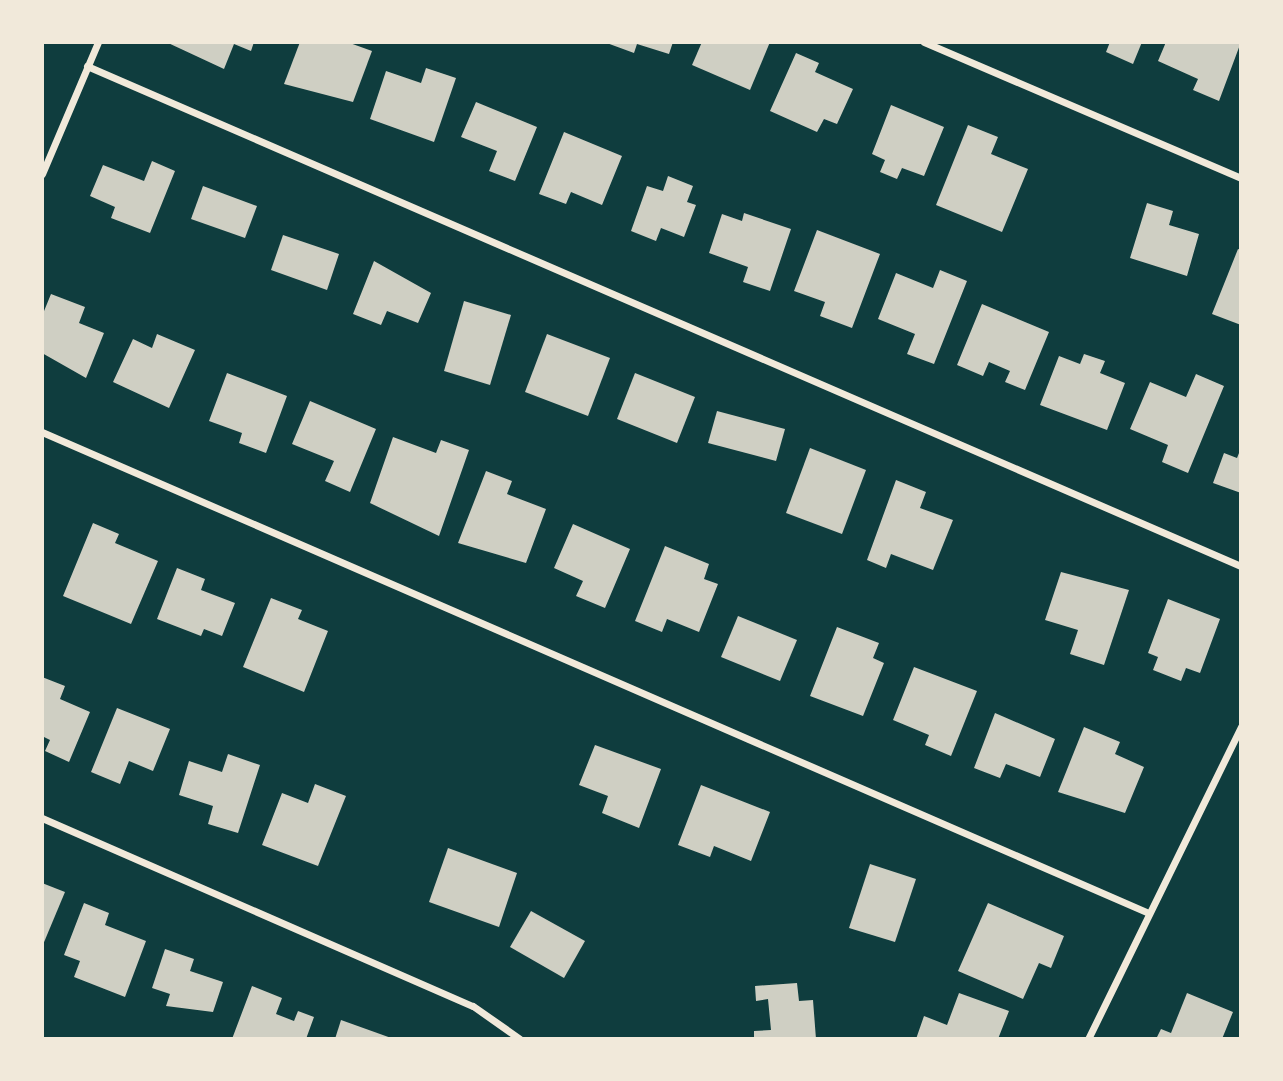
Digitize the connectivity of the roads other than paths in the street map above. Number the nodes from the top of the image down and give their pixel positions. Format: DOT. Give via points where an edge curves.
graph roads {
  1 [pos="98,42"];
  2 [pos="925,42"];
  3 [pos="88,66"];
  4 [pos="42,174"];
  5 [pos="1241,178"];
  6 [pos="42,432"];
  7 [pos="1241,566"];
  8 [pos="1241,726"];
  9 [pos="42,818"];
  10 [pos="1149,914"];
  11 [pos="520,1039"];
  12 [pos="1088,1039"];
  1 -- 3 [label="street"];
  2 -- 5 [label="street"];
  3 -- 4 [label="street"];
  3 -- 7 [label="street"];
  6 -- 10 [label="street"];
  8 -- 10 [label="street"];
  9 -- 11 [label="street" via="473,1006"];
  10 -- 12 [label="street"];
}
